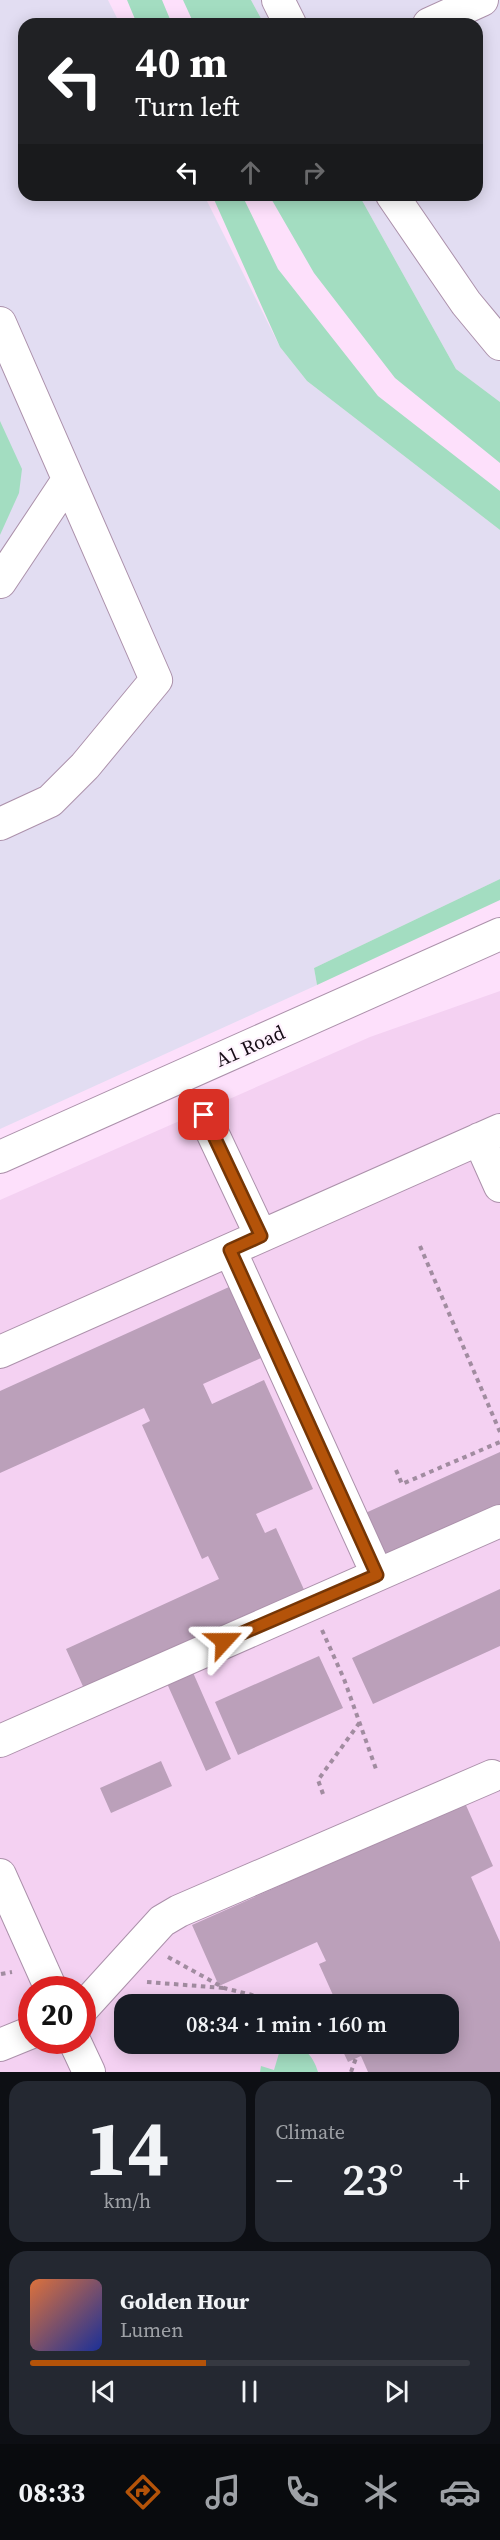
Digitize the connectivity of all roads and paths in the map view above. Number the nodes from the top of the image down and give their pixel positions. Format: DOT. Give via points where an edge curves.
graph roads {
  1 [pos="278,0"];
  2 [pos="482,0"];
  3 [pos="287,18"];
  4 [pos="442,18"];
  5 [pos="396,201"];
  6 [pos="0,323"];
  7 [pos="500,344"];
  8 [pos="68,480"];
  9 [pos="0,582"];
  10 [pos="0,824"];
  11 [pos="500,934"];
  12 [pos="204,1115"];
  13 [pos="489,1134"];
  14 [pos="0,1157"];
  15 [pos="500,1186"];
  16 [pos="261,1236"];
  17 [pos="420,1246"];
  18 [pos="230,1250"];
  19 [pos="0,1352"];
  20 [pos="500,1432"];
  21 [pos="500,1442"];
  22 [pos="396,1470"];
  23 [pos="500,1521"];
  24 [pos="377,1575"];
  25 [pos="310,1603"];
  26 [pos="361,1722"];
  27 [pos="0,1741"];
  28 [pos="376,1769"];
  29 [pos="492,1776"];
  30 [pos="323,1794"];
  31 [pos="0,1875"];
  32 [pos="142,1942"];
  33 [pos="45,1976"];
  34 [pos="96,1993"];
  35 [pos="248,1994"];
  36 [pos="18,2038"];
  37 [pos="0,2045"];
  38 [pos="80,2054"];
  39 [pos="356,2058"];
  40 [pos="88,2072"];
  41 [pos="351,2072"];
  1 -- 3 [label="lane"];
  2 -- 4 [label="lane"];
  5 -- 7 [label="lane" via="465,303"];
  6 -- 8 [label="lane"];
  8 -- 9 [label="lane"];
  8 -- 10 [label="lane" via="156,680 85,766 50,801"];
  11 -- 14 [label="lane, A1 Road"];
  12 -- 16 [label="lane"];
  13 -- 15 [label="lane"];
  13 -- 16 [label="lane"];
  16 -- 18 [label="lane"];
  17 -- 20 [label="path"];
  18 -- 19 [label="lane"];
  18 -- 24 [label="lane"];
  21 -- 22 [label="path" via="402,1484"];
  23 -- 24 [label="lane"];
  24 -- 25 [label="lane"];
  25 -- 26 [label="path"];
  25 -- 27 [label="lane"];
  26 -- 28 [label="path"];
  26 -- 30 [label="path" via="318,1780"];
  29 -- 32 [label="lane" via="179,1911"];
  31 -- 33 [label="lane"];
  32 -- 34 [label="lane"];
  32 -- 35 [label="path" via="224,1988"];
  36 -- 37 [label="lane"];
  38 -- 40 [label="lane"];
  39 -- 41 [label="path"];
}
